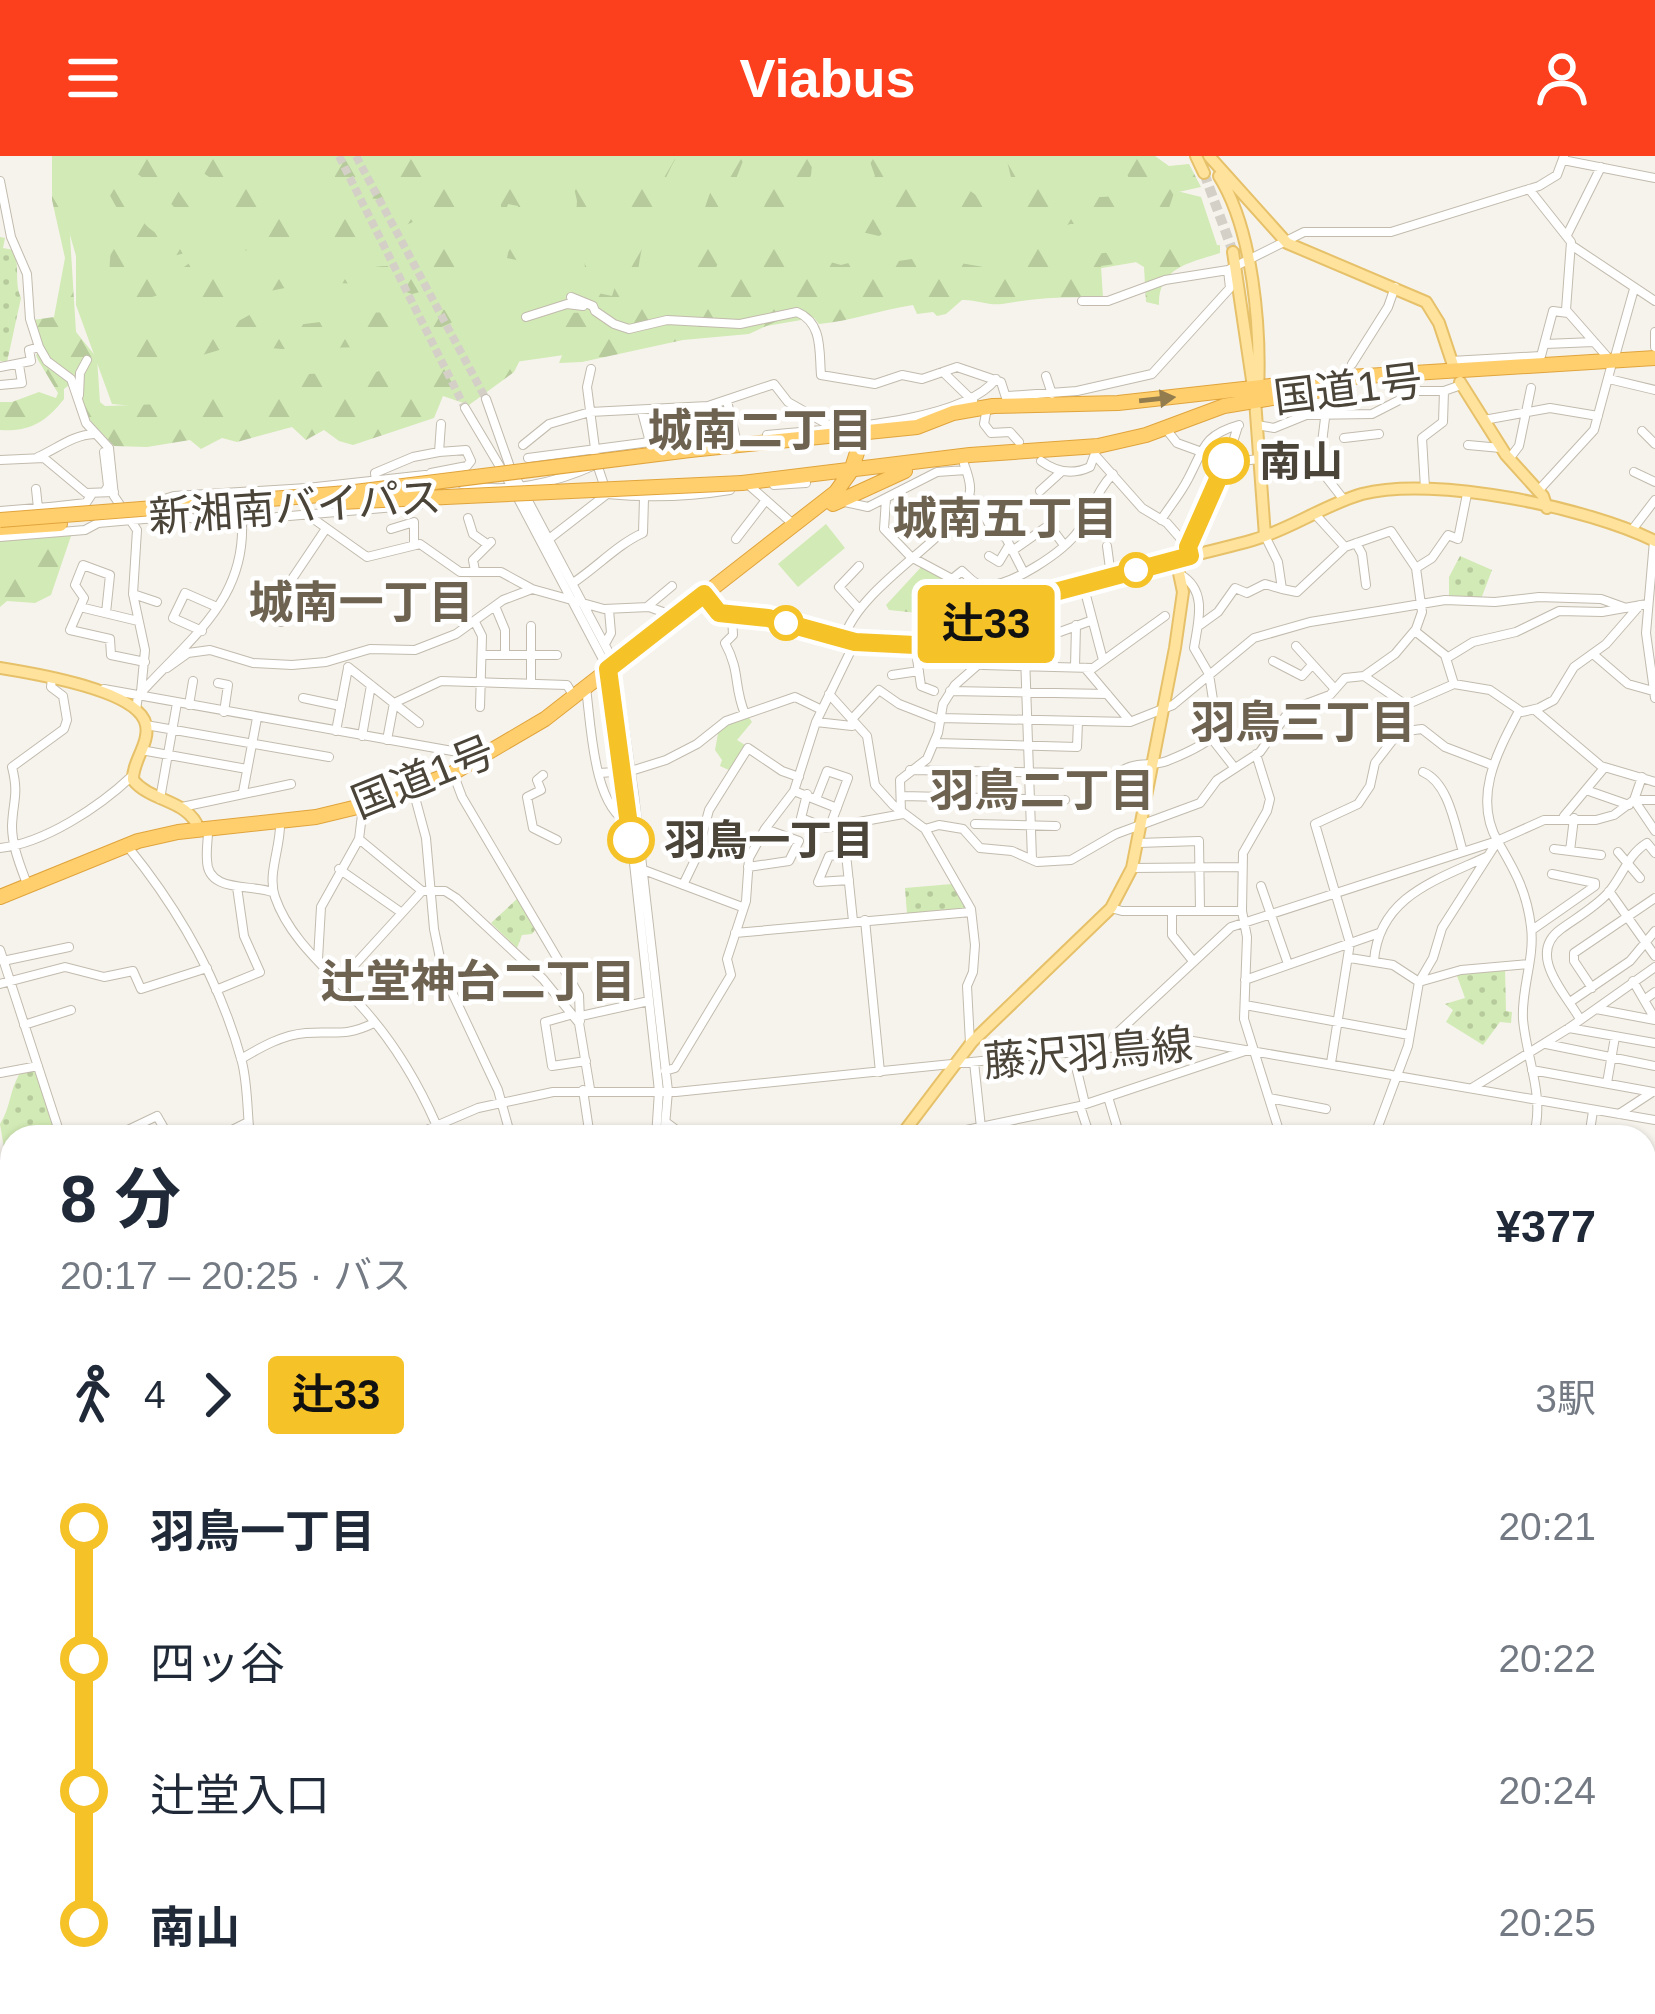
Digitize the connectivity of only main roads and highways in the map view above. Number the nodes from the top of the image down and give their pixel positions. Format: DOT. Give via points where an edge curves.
graph roads {
  1 [pos="1196,156"];
  2 [pos="1208,156"];
  3 [pos="1204,173"];
  4 [pos="1233,252"];
  5 [pos="1250,261"];
  6 [pos="1247,335"];
  7 [pos="1650,361"];
  8 [pos="1452,363"];
  9 [pos="1461,383"];
  10 [pos="1255,391"];
  11 [pos="863,434"];
  12 [pos="1044,456"];
  13 [pos="850,471"];
  14 [pos="824,475"];
  15 [pos="834,498"];
  16 [pos="1547,508"];
  17 [pos="0,529"];
  18 [pos="1264,536"];
  19 [pos="1654,541"];
  20 [pos="1185,554"];
  21 [pos="704,594"];
  22 [pos="0,668"];
  23 [pos="204,829"];
  24 [pos="0,897"];
  25 [pos="909,1125"];
  1 -- 3 [label="main road"];
  2 -- 5 [label="main road" via="1233,202"];
  2 -- 8 [label="main road" via="1287,242 1416,295 1431,308"];
  4 -- 6 [label="main road"];
  5 -- 6 [label="main road"];
  5 -- 10 [label="main road"];
  6 -- 10 [label="main road"];
  7 -- 10 [label="highway, 国道1号"];
  9 -- 16 [label="main road"];
  11 -- 10 [label="highway, 国道1号, one-way" via="917,428 1008,400 1114,404"];
  10 -- 12 [label="highway, 国道1号" via="1166,429"];
  10 -- 18 [label="main road"];
  11 -- 13 [label="highway, 国道1号"];
  11 -- 17 [label="highway, 新湘南バイパス, bridge"];
  12 -- 13 [label="highway, 国道1号" via="970,455"];
  12 -- 15 [label="highway, 国道1号" via="892,475"];
  13 -- 14 [label="highway, 新湘南バイパス"];
  13 -- 15 [label="highway, 国道1号"];
  14 -- 15 [label="highway" via="835,484"];
  14 -- 17 [label="highway, 新湘南バイパス, bridge"];
  15 -- 21 [label="highway, 国道1号"];
  16 -- 18 [label="main road" via="1425,488 1376,491"];
  16 -- 19 [label="main road"];
  18 -- 20 [label="main road"];
  20 -- 21 [label="main road" via="915,645 850,641 719,613"];
  20 -- 25 [label="main road" via="1183,602 1132,868 1111,908 970,1045"];
  21 -- 23 [label="highway, 国道1号" via="545,719 453,773 363,806"];
  22 -- 23 [label="main road" via="99,688 136,710 146,725 131,776"];
  23 -- 24 [label="highway, 国道1号" via="127,845"];
}
